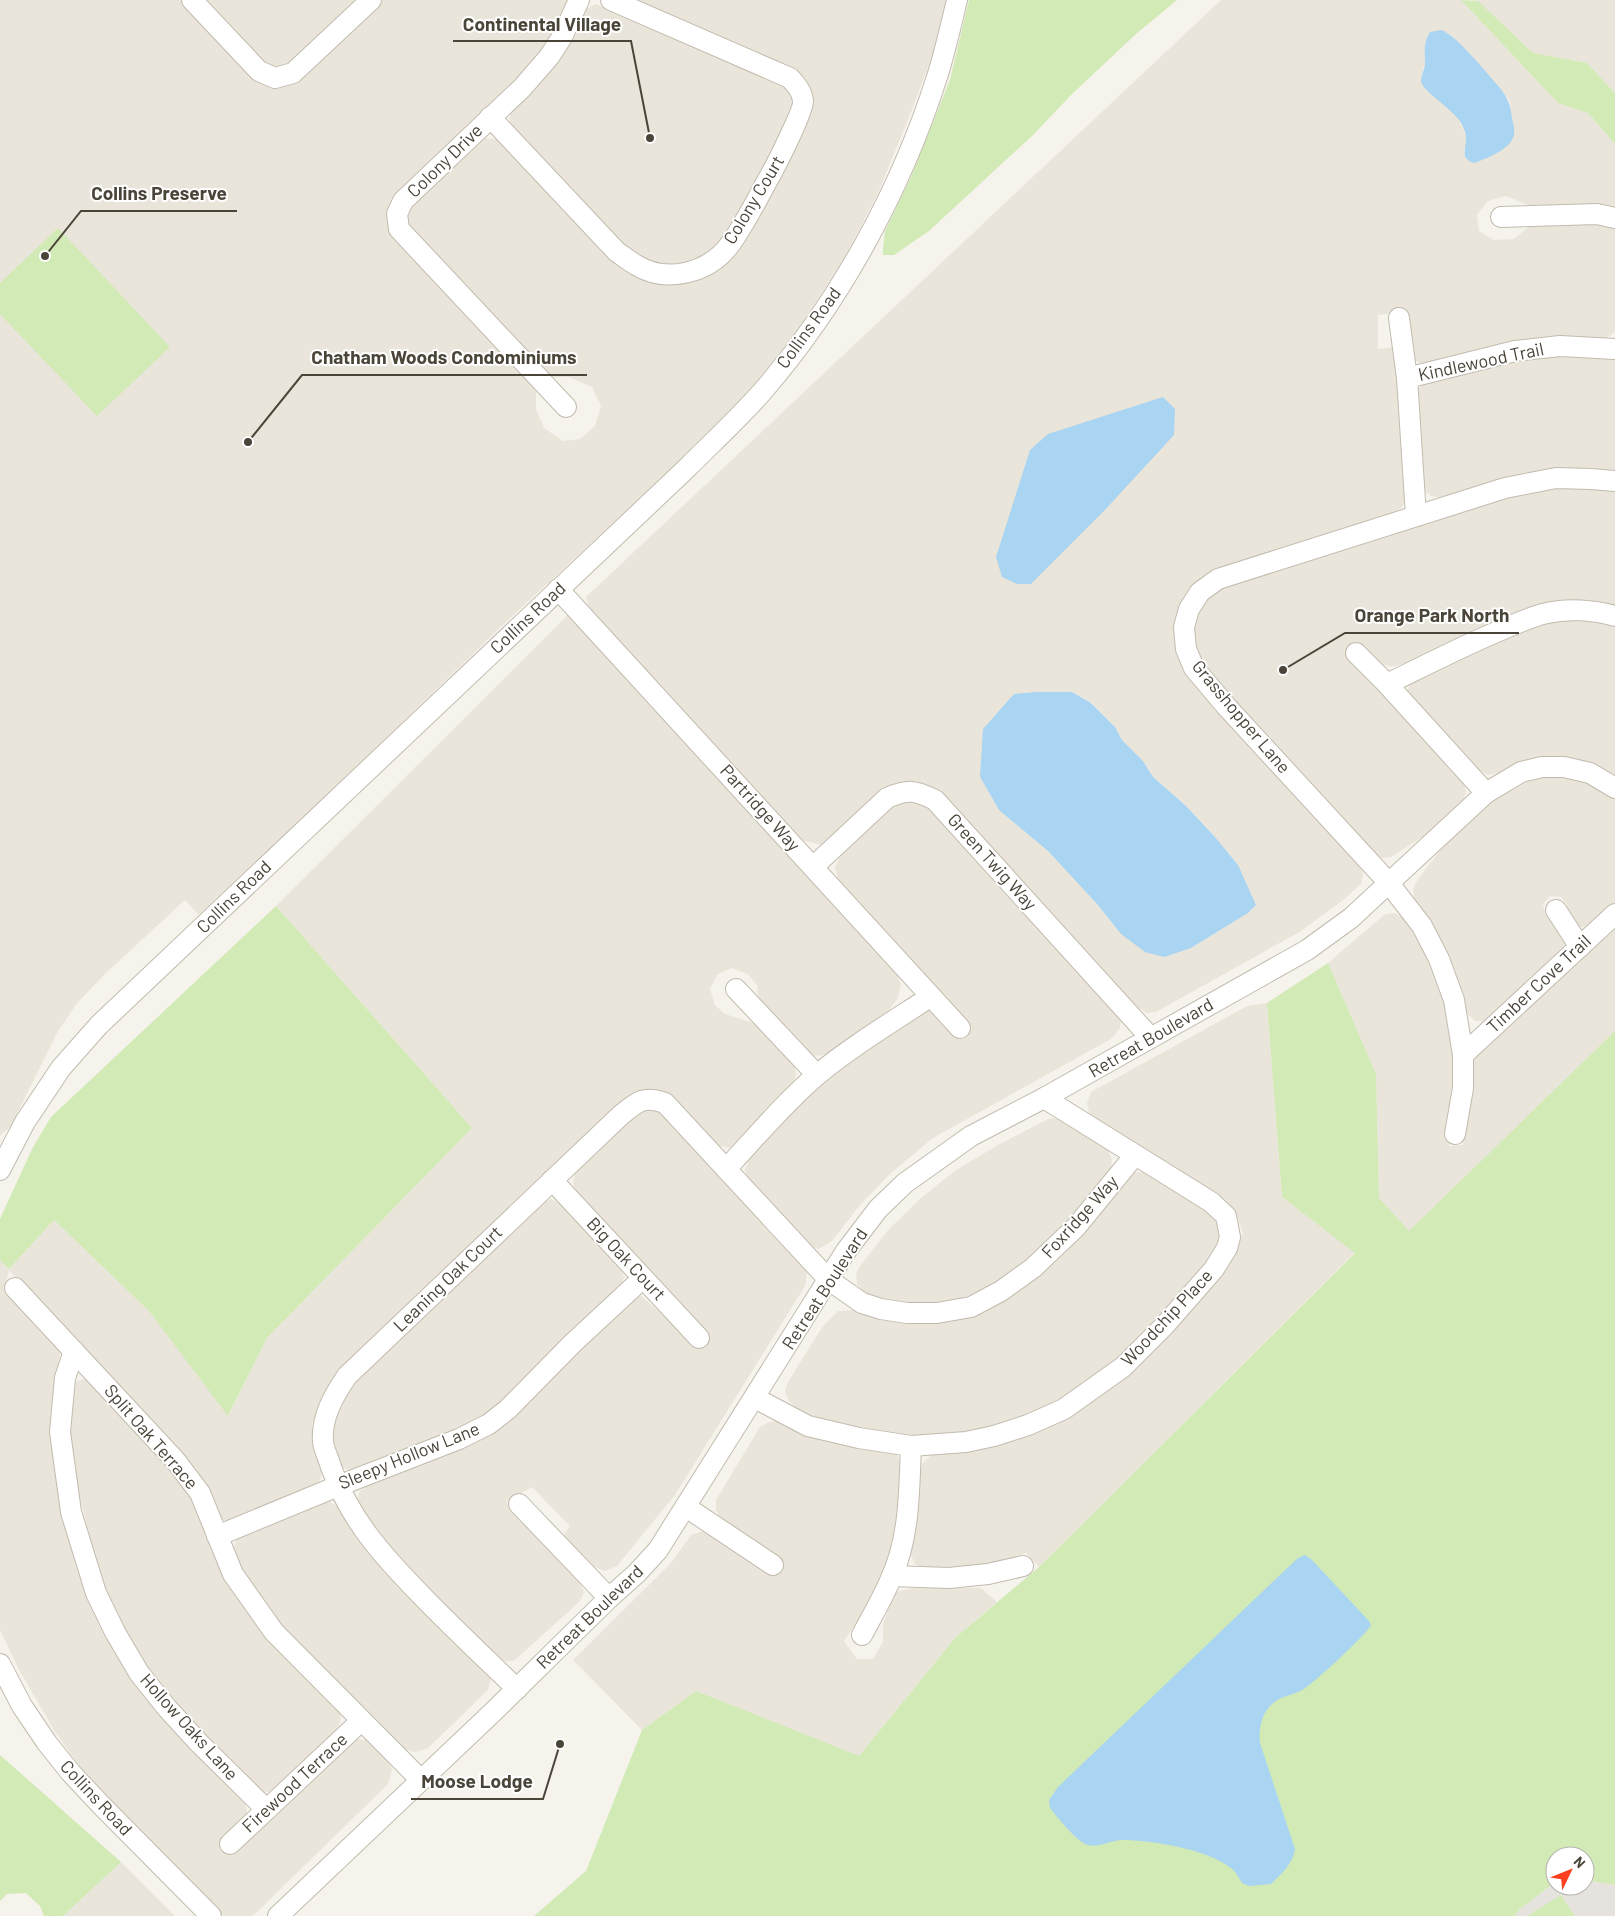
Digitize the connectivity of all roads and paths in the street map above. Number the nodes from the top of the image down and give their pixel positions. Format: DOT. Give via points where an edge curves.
graph roads {
  1 [pos="192,0"];
  2 [pos="370,0"];
  3 [pos="579,0"];
  4 [pos="611,0"];
  5 [pos="958,0"];
  6 [pos="490,117"];
  7 [pos="1501,217"];
  8 [pos="1615,218"];
  9 [pos="1399,318"];
  10 [pos="1615,349"];
  11 [pos="1407,378"];
  12 [pos="566,407"];
  13 [pos="1615,481"];
  14 [pos="1416,516"];
  15 [pos="558,589"];
  16 [pos="1615,616"];
  17 [pos="1356,653"];
  18 [pos="1387,684"];
  19 [pos="1615,788"];
  20 [pos="1486,793"];
  21 [pos="813,867"];
  22 [pos="1388,882"];
  23 [pos="1556,910"];
  24 [pos="1615,914"];
  25 [pos="1580,947"];
  26 [pos="736,990"];
  27 [pos="930,997"];
  28 [pos="960,1028"];
  29 [pos="1150,1037"];
  30 [pos="1463,1055"];
  31 [pos="817,1075"];
  32 [pos="1044,1098"];
  33 [pos="1455,1134"];
  34 [pos="1134,1154"];
  35 [pos="726,1169"];
  36 [pos="0,1170"];
  37 [pos="552,1180"];
  38 [pos="643,1278"];
  39 [pos="829,1280"];
  40 [pos="15,1288"];
  41 [pos="699,1338"];
  42 [pos="74,1351"];
  43 [pos="755,1398"];
  44 [pos="911,1446"];
  45 [pos="338,1486"];
  46 [pos="519,1504"];
  47 [pos="686,1507"];
  48 [pos="217,1536"];
  49 [pos="773,1565"];
  50 [pos="1023,1566"];
  51 [pos="892,1576"];
  52 [pos="609,1598"];
  53 [pos="862,1635"];
  54 [pos="0,1664"];
  55 [pos="517,1689"];
  56 [pos="361,1721"];
  57 [pos="421,1780"];
  58 [pos="266,1809"];
  59 [pos="230,1844"];
  60 [pos="211,1916"];
  61 [pos="278,1916"];
  1 -- 2 [label="street" via="260,71 275,78 293,73"];
  3 -- 6 [label="street, Colony Drive" via="549,58"];
  4 -- 6 [label="street, Colony Court" via="790,78 799,88 804,102 782,155 730,244 715,260 695,271 672,275 636,266 617,252"];
  5 -- 15 [label="street, Collins Road" via="937,76 909,153 873,231 808,332 762,392 730,426"];
  6 -- 12 [label="street, Colony Drive" via="403,201 397,214 399,229"];
  7 -- 8 [label="street" via="1597,214"];
  9 -- 11 [label="street"];
  10 -- 11 [label="street, Kindlewood Trail" via="1560,346 1515,351"];
  11 -- 14 [label="street"];
  13 -- 14 [label="street, Grasshopper Lane" via="1556,478 1505,488"];
  14 -- 22 [label="street, Grasshopper Lane" via="1218,579 1200,592 1189,609 1184,627 1186,648 1194,668"];
  15 -- 21 [label="street, Partridge Way"];
  15 -- 36 [label="street, Collins Road" via="99,1025 61,1068 25,1122"];
  16 -- 18 [label="street" via="1602,612 1548,612 1458,649"];
  17 -- 18 [label="street"];
  18 -- 20 [label="street"];
  19 -- 20 [label="street, Retreat Boulevard" via="1590,773 1564,767 1521,772"];
  20 -- 22 [label="street, Retreat Boulevard"];
  21 -- 27 [label="street, Partridge Way"];
  21 -- 29 [label="street, Green Twig Way" via="887,798 902,792 918,791 935,800"];
  22 -- 29 [label="street, Retreat Boulevard" via="1351,918 1307,950"];
  22 -- 30 [label="street, Grasshopper Lane" via="1422,926 1439,959 1454,1000"];
  23 -- 25 [label="street"];
  24 -- 25 [label="street, Timber Cove Trail"];
  25 -- 30 [label="street, Timber Cove Trail"];
  26 -- 31 [label="street"];
  27 -- 28 [label="street, Partridge Way"];
  27 -- 31 [label="street"];
  29 -- 32 [label="street, Retreat Boulevard"];
  30 -- 33 [label="street, Grasshopper Lane" via="1463,1088"];
  31 -- 35 [label="street"];
  32 -- 34 [label="street, Woodchip Place"];
  32 -- 39 [label="street, Retreat Boulevard" via="971,1136 905,1183 878,1209"];
  34 -- 39 [label="street, Foxridge Way" via="1076,1227 1034,1268 971,1307 937,1313 881,1309 862,1303"];
  34 -- 44 [label="street, Woodchip Place" via="1211,1202 1226,1216 1230,1237 1214,1269 1165,1325 1122,1367 1064,1408 994,1436 966,1442"];
  35 -- 37 [label="street, Leaning Oak Court" via="665,1103 652,1098 635,1103 620,1115"];
  35 -- 39 [label="street, Leaning Oak Court"];
  37 -- 38 [label="street, Big Oak Court"];
  37 -- 45 [label="street, Leaning Oak Court" via="347,1376 333,1397 325,1422 323,1443"];
  38 -- 41 [label="street, Big Oak Court"];
  38 -- 45 [label="street, Sleepy Hollow Lane" via="489,1424"];
  39 -- 43 [label="street, Retreat Boulevard"];
  40 -- 42 [label="street, Split Oak Terrace"];
  42 -- 48 [label="street, Split Oak Terrace" via="175,1460 200,1493"];
  42 -- 58 [label="street, Hollow Oaks Lane" via="65,1378 60,1432 71,1512 96,1593 139,1673 199,1743"];
  43 -- 44 [label="street, Woodchip Place" via="808,1426"];
  43 -- 47 [label="street, Retreat Boulevard"];
  44 -- 51 [label="street" via="908,1512"];
  45 -- 48 [label="street, Sleepy Hollow Lane"];
  45 -- 55 [label="street, Leaning Oak Court" via="381,1554"];
  46 -- 52 [label="street"];
  47 -- 49 [label="street"];
  47 -- 52 [label="street, Retreat Boulevard" via="658,1550"];
  48 -- 56 [label="street, Split Oak Terrace" via="234,1574 274,1632"];
  50 -- 51 [label="street" via="948,1578"];
  51 -- 53 [label="street"];
  52 -- 55 [label="street, Retreat Boulevard"];
  54 -- 60 [label="street, Collins Road" via="22,1706 71,1773"];
  55 -- 57 [label="street, Retreat Boulevard"];
  56 -- 57 [label="street, Split Oak Terrace"];
  56 -- 58 [label="street, Firewood Terrace"];
  57 -- 61 [label="street, Retreat Boulevard"];
  58 -- 59 [label="street, Firewood Terrace"];
}
